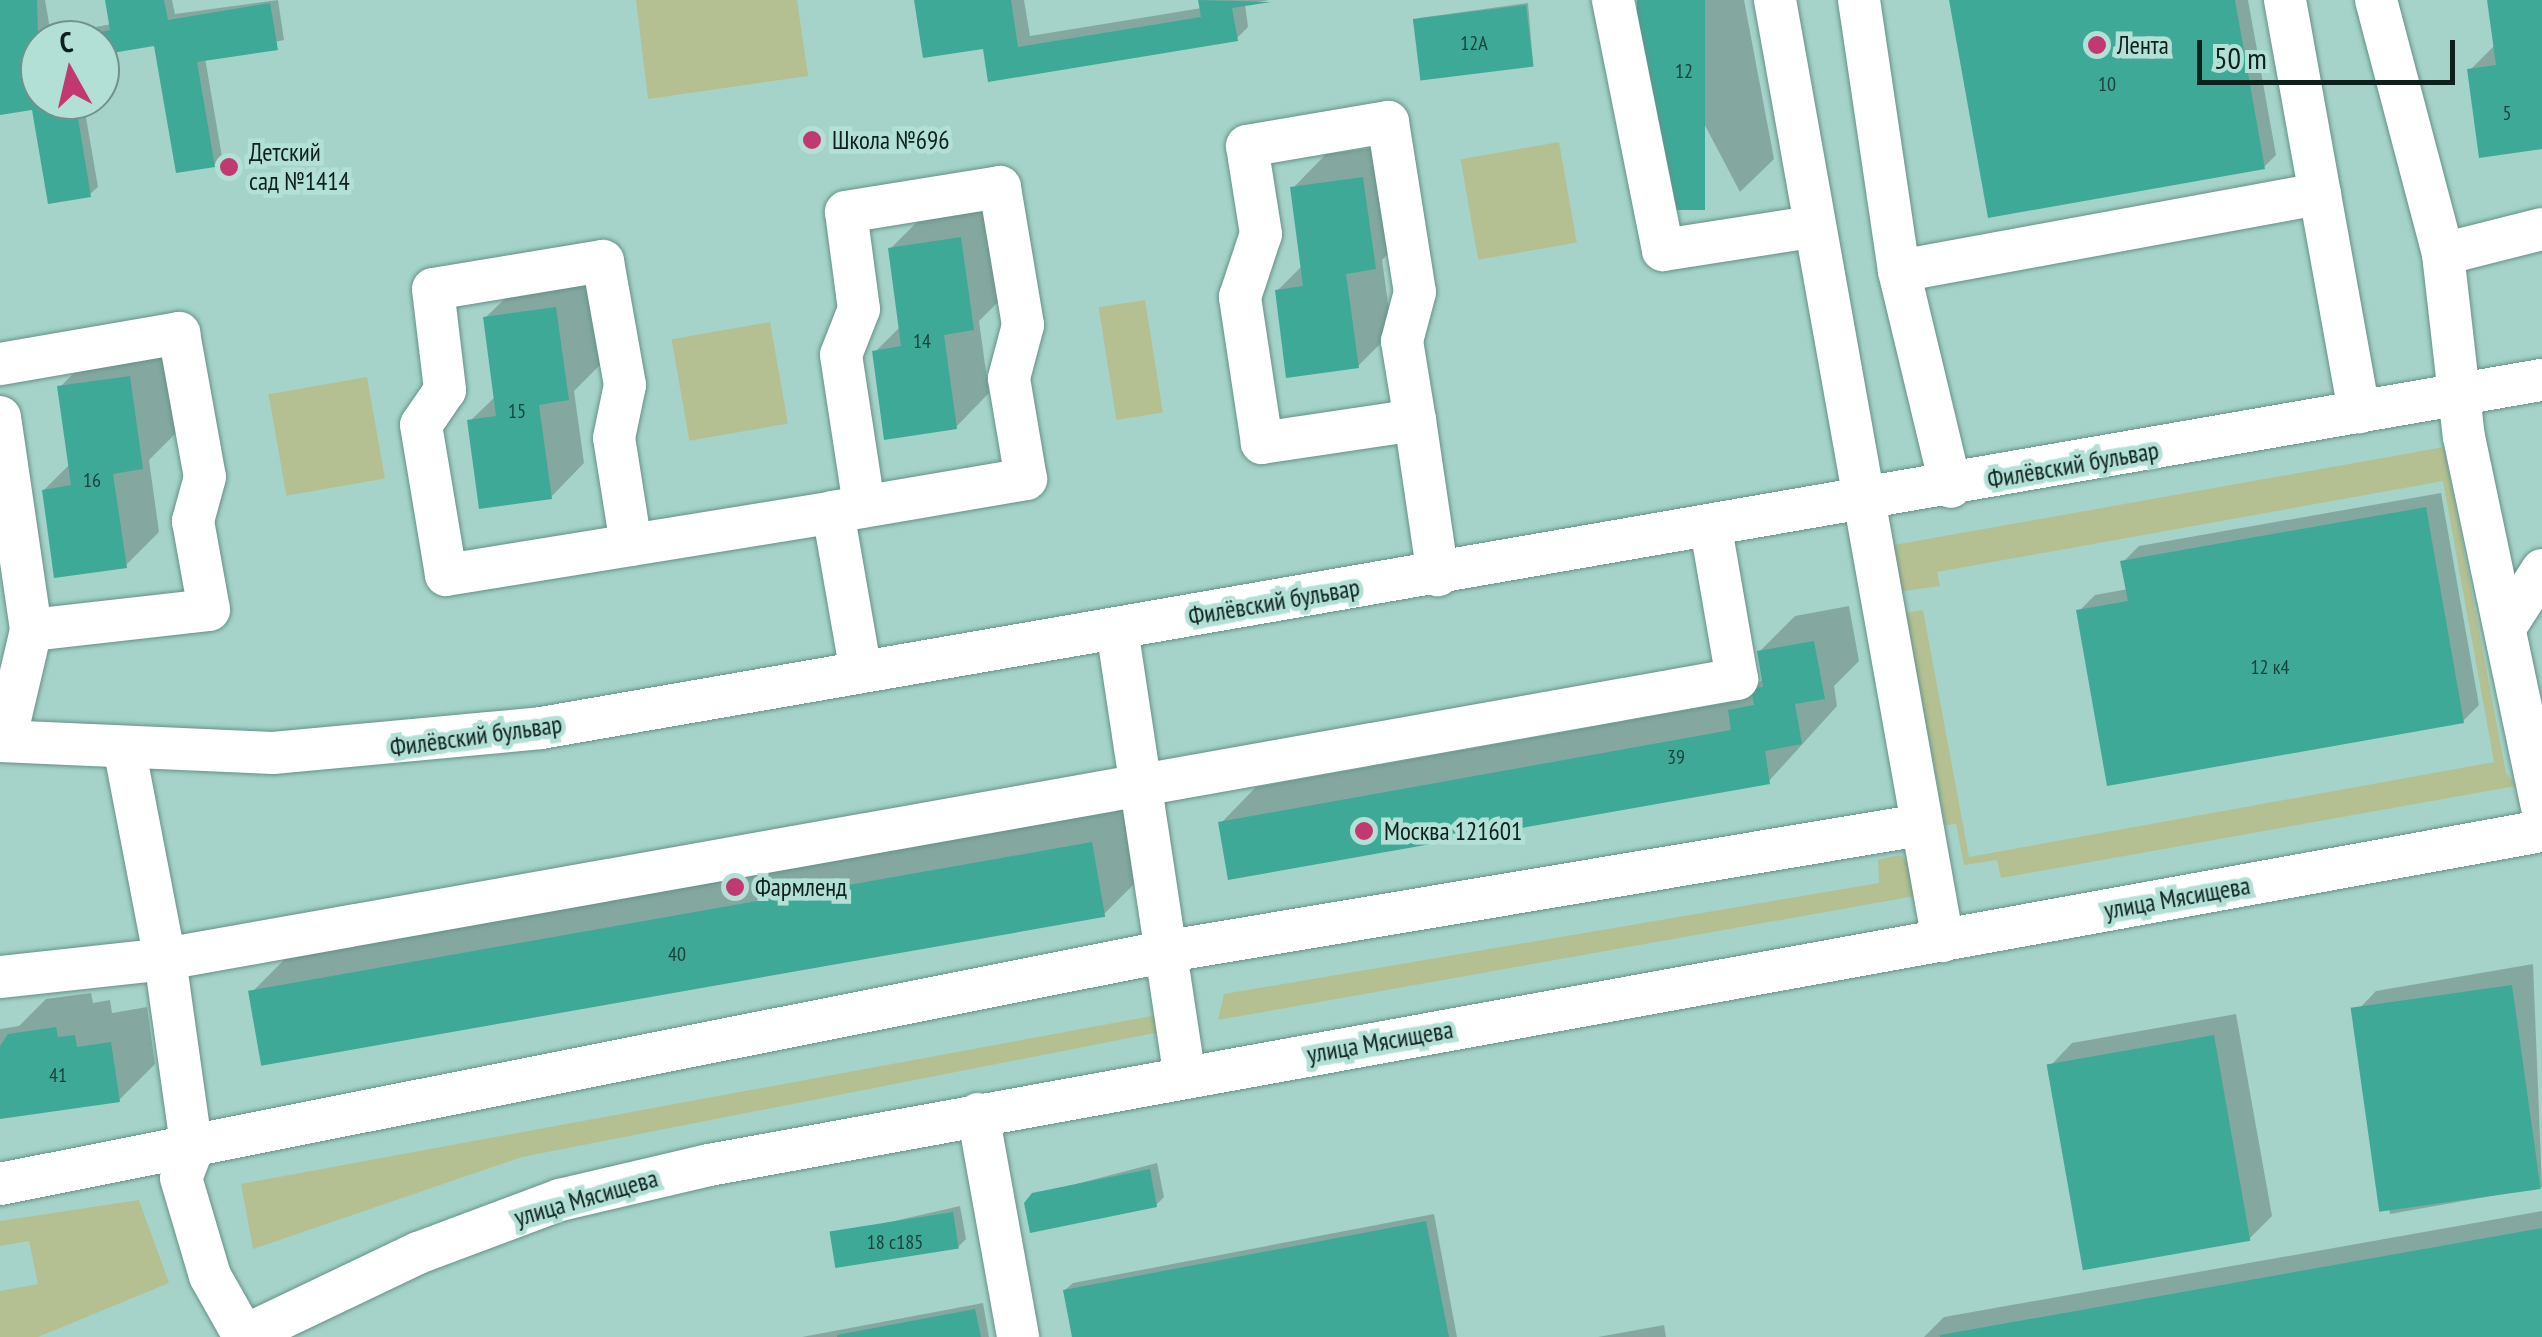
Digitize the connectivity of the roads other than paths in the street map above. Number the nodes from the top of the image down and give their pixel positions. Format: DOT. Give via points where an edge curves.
graph roads {
  1 [pos="1614,0"];
  2 [pos="1775,0"];
  3 [pos="1858,0"];
  4 [pos="2285,0"];
  5 [pos="2376,0"];
  6 [pos="2320,194"];
  7 [pos="1811,228"];
  8 [pos="2542,229"];
  9 [pos="2443,254"];
  10 [pos="1899,271"];
  11 [pos="0,364"];
  12 [pos="2542,380"];
  13 [pos="2458,394"];
  14 [pos="2359,412"];
  15 [pos="0,417"];
  16 [pos="1416,420"];
  17 [pos="1951,487"];
  18 [pos="1870,502"];
  19 [pos="848,509"];
  20 [pos="1711,529"];
  21 [pos="631,545"];
  22 [pos="2542,570"];
  23 [pos="1438,574"];
  24 [pos="2508,623"];
  25 [pos="1116,629"];
  26 [pos="32,630"];
  27 [pos="861,672"];
  28 [pos="2534,724"];
  29 [pos="3,741"];
  30 [pos="124,747"];
  31 [pos="1135,785"];
  32 [pos="2542,807"];
  33 [pos="1920,825"];
  34 [pos="2542,831"];
  35 [pos="1943,942"];
  36 [pos="1163,952"];
  37 [pos="165,960"];
  38 [pos="0,977"];
  39 [pos="1185,1076"];
  40 [pos="978,1114"];
  41 [pos="192,1150"];
  42 [pos="0,1184"];
  43 [pos="243,1336"];
  44 [pos="1018,1337"];
  1 -- 7 [label="street" via="1663,250"];
  2 -- 7 [label="street"];
  3 -- 10 [label="street"];
  4 -- 6 [label="street"];
  5 -- 9 [label="street"];
  6 -- 10 [label="street"];
  6 -- 14 [label="street"];
  7 -- 18 [label="street"];
  8 -- 9 [label="street"];
  9 -- 13 [label="street"];
  10 -- 17 [label="street"];
  11 -- 26 [label="street" via="179,333 206,477 193,521 209,610"];
  12 -- 13 [label="street, Филёвский бульвар"];
  13 -- 14 [label="street, Филёвский бульвар"];
  13 -- 24 [label="street"];
  14 -- 17 [label="street, Филёвский бульвар"];
  15 -- 26 [label="street"];
  16 -- 16 [label="street" via="1262,443 1240,297 1260,234 1247,146 1388,122 1416,292 1402,341"];
  16 -- 23 [label="street"];
  17 -- 18 [label="street, Филёвский бульвар"];
  18 -- 20 [label="street, Филёвский бульвар"];
  18 -- 33 [label="street"];
  19 -- 19 [label="street" via="841,354 859,309 846,212 1000,187 1024,325 1010,378 1026,479"];
  19 -- 21 [label="street"];
  19 -- 27 [label="street"];
  20 -- 23 [label="street, Филёвский бульвар"];
  20 -- 31 [label="street" via="1738,679"];
  21 -- 21 [label="street" via="614,438 625,385 604,261 433,289 445,390 421,425 446,575"];
  22 -- 24 [label="street"];
  23 -- 25 [label="street, Филёвский бульвар"];
  24 -- 28 [label="street"];
  25 -- 27 [label="street, Филёвский бульвар"];
  25 -- 31 [label="street"];
  26 -- 29 [label="street"];
  27 -- 30 [label="street, Филёвский бульвар" via="398,748"];
  28 -- 32 [label="street"];
  29 -- 30 [label="street, Филёвский бульвар"];
  30 -- 37 [label="street"];
  31 -- 36 [label="street"];
  31 -- 37 [label="street"];
  33 -- 35 [label="street"];
  33 -- 36 [label="street"];
  34 -- 35 [label="street, улица Мясищева"];
  35 -- 39 [label="street, улица Мясищева"];
  36 -- 39 [label="street"];
  36 -- 41 [label="street"];
  37 -- 38 [label="street"];
  37 -- 41 [label="street"];
  39 -- 40 [label="street, улица Мясищева"];
  40 -- 43 [label="street, улица Мясищева" via="560,1200 418,1253"];
  40 -- 44 [label="street"];
  41 -- 42 [label="street"];
  41 -- 43 [label="street" via="181,1178 210,1276"];
}
